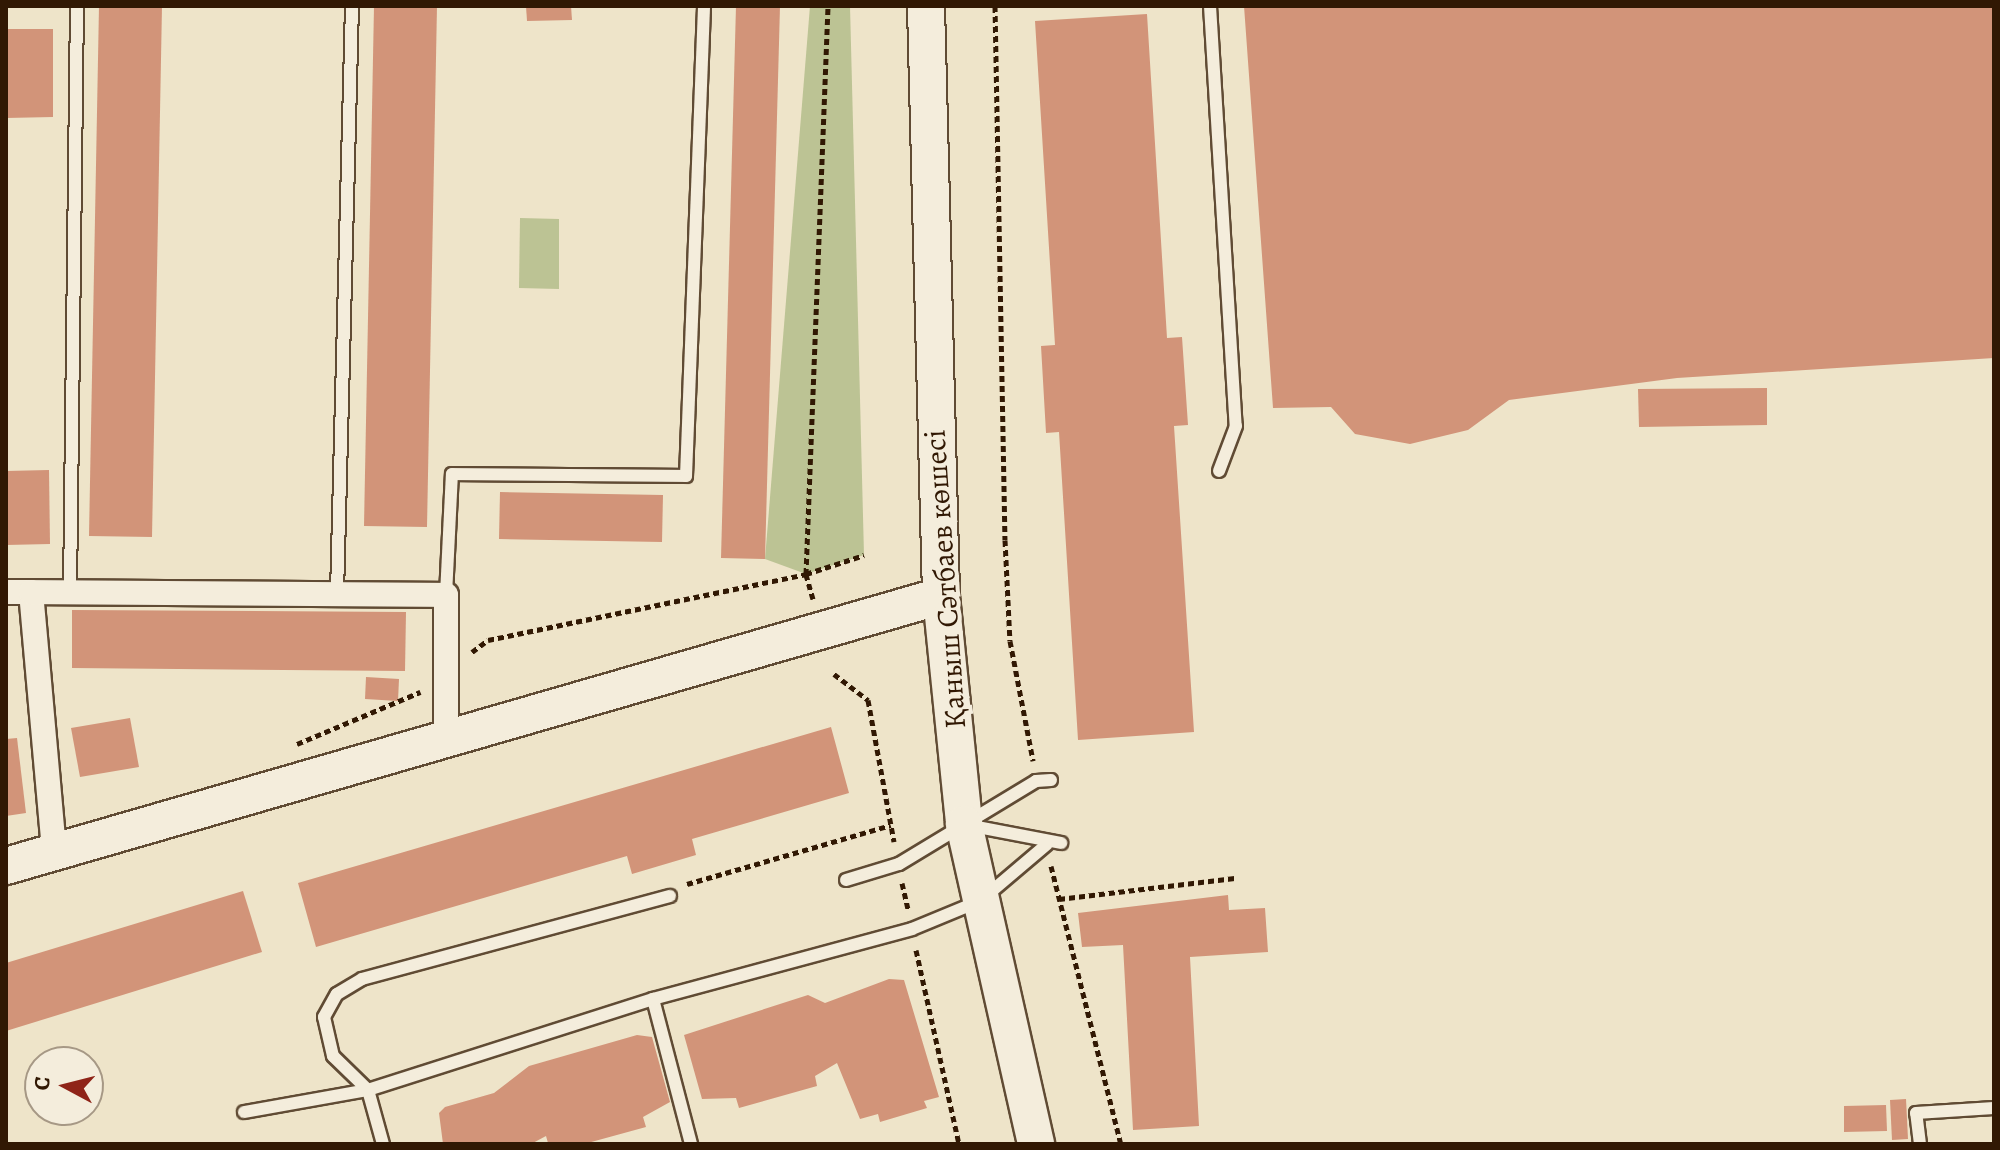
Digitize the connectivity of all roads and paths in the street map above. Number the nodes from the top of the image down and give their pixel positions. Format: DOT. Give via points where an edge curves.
graph roads {
  1 [pos="77,6"];
  2 [pos="352,6"];
  3 [pos="704,6"];
  4 [pos="828,6"];
  5 [pos="926,6"];
  6 [pos="995,6"];
  7 [pos="1210,6"];
  8 [pos="1219,471"];
  9 [pos="1005,540"];
  10 [pos="996,541"];
  11 [pos="864,555"];
  12 [pos="806,574"];
  13 [pos="6,592"];
  14 [pos="31,592"];
  15 [pos="70,592"];
  16 [pos="337,594"];
  17 [pos="446,595"];
  18 [pos="941,596"];
  19 [pos="814,603"];
  20 [pos="446,672"];
  21 [pos="834,674"];
  22 [pos="446,736"];
  23 [pos="289,747"];
  24 [pos="1051,780"];
  25 [pos="1036,781"];
  26 [pos="964,824"];
  27 [pos="891,825"];
  28 [pos="1061,843"];
  29 [pos="1046,845"];
  30 [pos="54,852"];
  31 [pos="899,864"];
  32 [pos="6,866"];
  33 [pos="1235,878"];
  34 [pos="846,880"];
  35 [pos="670,896"];
  36 [pos="1059,899"];
  37 [pos="980,901"];
  38 [pos="912,929"];
  39 [pos="653,999"];
  40 [pos="368,1090"];
  41 [pos="1994,1108"];
  42 [pos="244,1112"];
  43 [pos="383,1144"];
  44 [pos="691,1144"];
  45 [pos="959,1144"];
  46 [pos="1036,1144"];
  47 [pos="1121,1144"];
  48 [pos="1920,1144"];
  1 -- 15 [label="lane"];
  2 -- 16 [label="lane"];
  3 -- 17 [label="lane" via="686,476 452,474"];
  4 -- 12 [label="path"];
  5 -- 18 [label="main road, Қаныш Сәтбаев көшесі"];
  6 -- 9 [label="path"];
  7 -- 8 [label="lane" via="1236,426"];
  9 -- 10 [label="path"];
  9 -- 25 [label="path" via="1010,641"];
  11 -- 12 [label="path"];
  12 -- 19 [label="path"];
  12 -- 20 [label="path" via="488,640"];
  13 -- 14 [label="street"];
  14 -- 15 [label="street"];
  14 -- 30 [label="street"];
  15 -- 16 [label="street"];
  16 -- 17 [label="street"];
  17 -- 20 [label="street"];
  18 -- 22 [label="main road"];
  18 -- 26 [label="main road, Қаныш Сәтбаев көшесі"];
  20 -- 22 [label="street"];
  20 -- 23 [label="path" via="406,703"];
  21 -- 27 [label="path" via="868,700"];
  22 -- 30 [label="main road"];
  24 -- 25 [label="lane"];
  25 -- 26 [label="lane"];
  26 -- 29 [label="lane"];
  26 -- 31 [label="lane"];
  26 -- 37 [label="main road, Қаныш Сәтбаев көшесі"];
  27 -- 31 [label="path"];
  27 -- 35 [label="path" via="692,881"];
  28 -- 29 [label="lane"];
  29 -- 36 [label="path"];
  29 -- 37 [label="lane"];
  30 -- 32 [label="main road"];
  31 -- 34 [label="lane"];
  31 -- 38 [label="path"];
  33 -- 36 [label="path"];
  35 -- 40 [label="lane" via="362,979 337,994 324,1017 333,1056"];
  36 -- 47 [label="path"];
  37 -- 38 [label="lane"];
  37 -- 46 [label="main road, Қаныш Сәтбаев көшесі"];
  38 -- 39 [label="lane"];
  38 -- 45 [label="path"];
  39 -- 40 [label="lane"];
  39 -- 44 [label="lane"];
  40 -- 42 [label="lane"];
  40 -- 43 [label="lane"];
  41 -- 48 [label="lane" via="1916,1113"];
}
